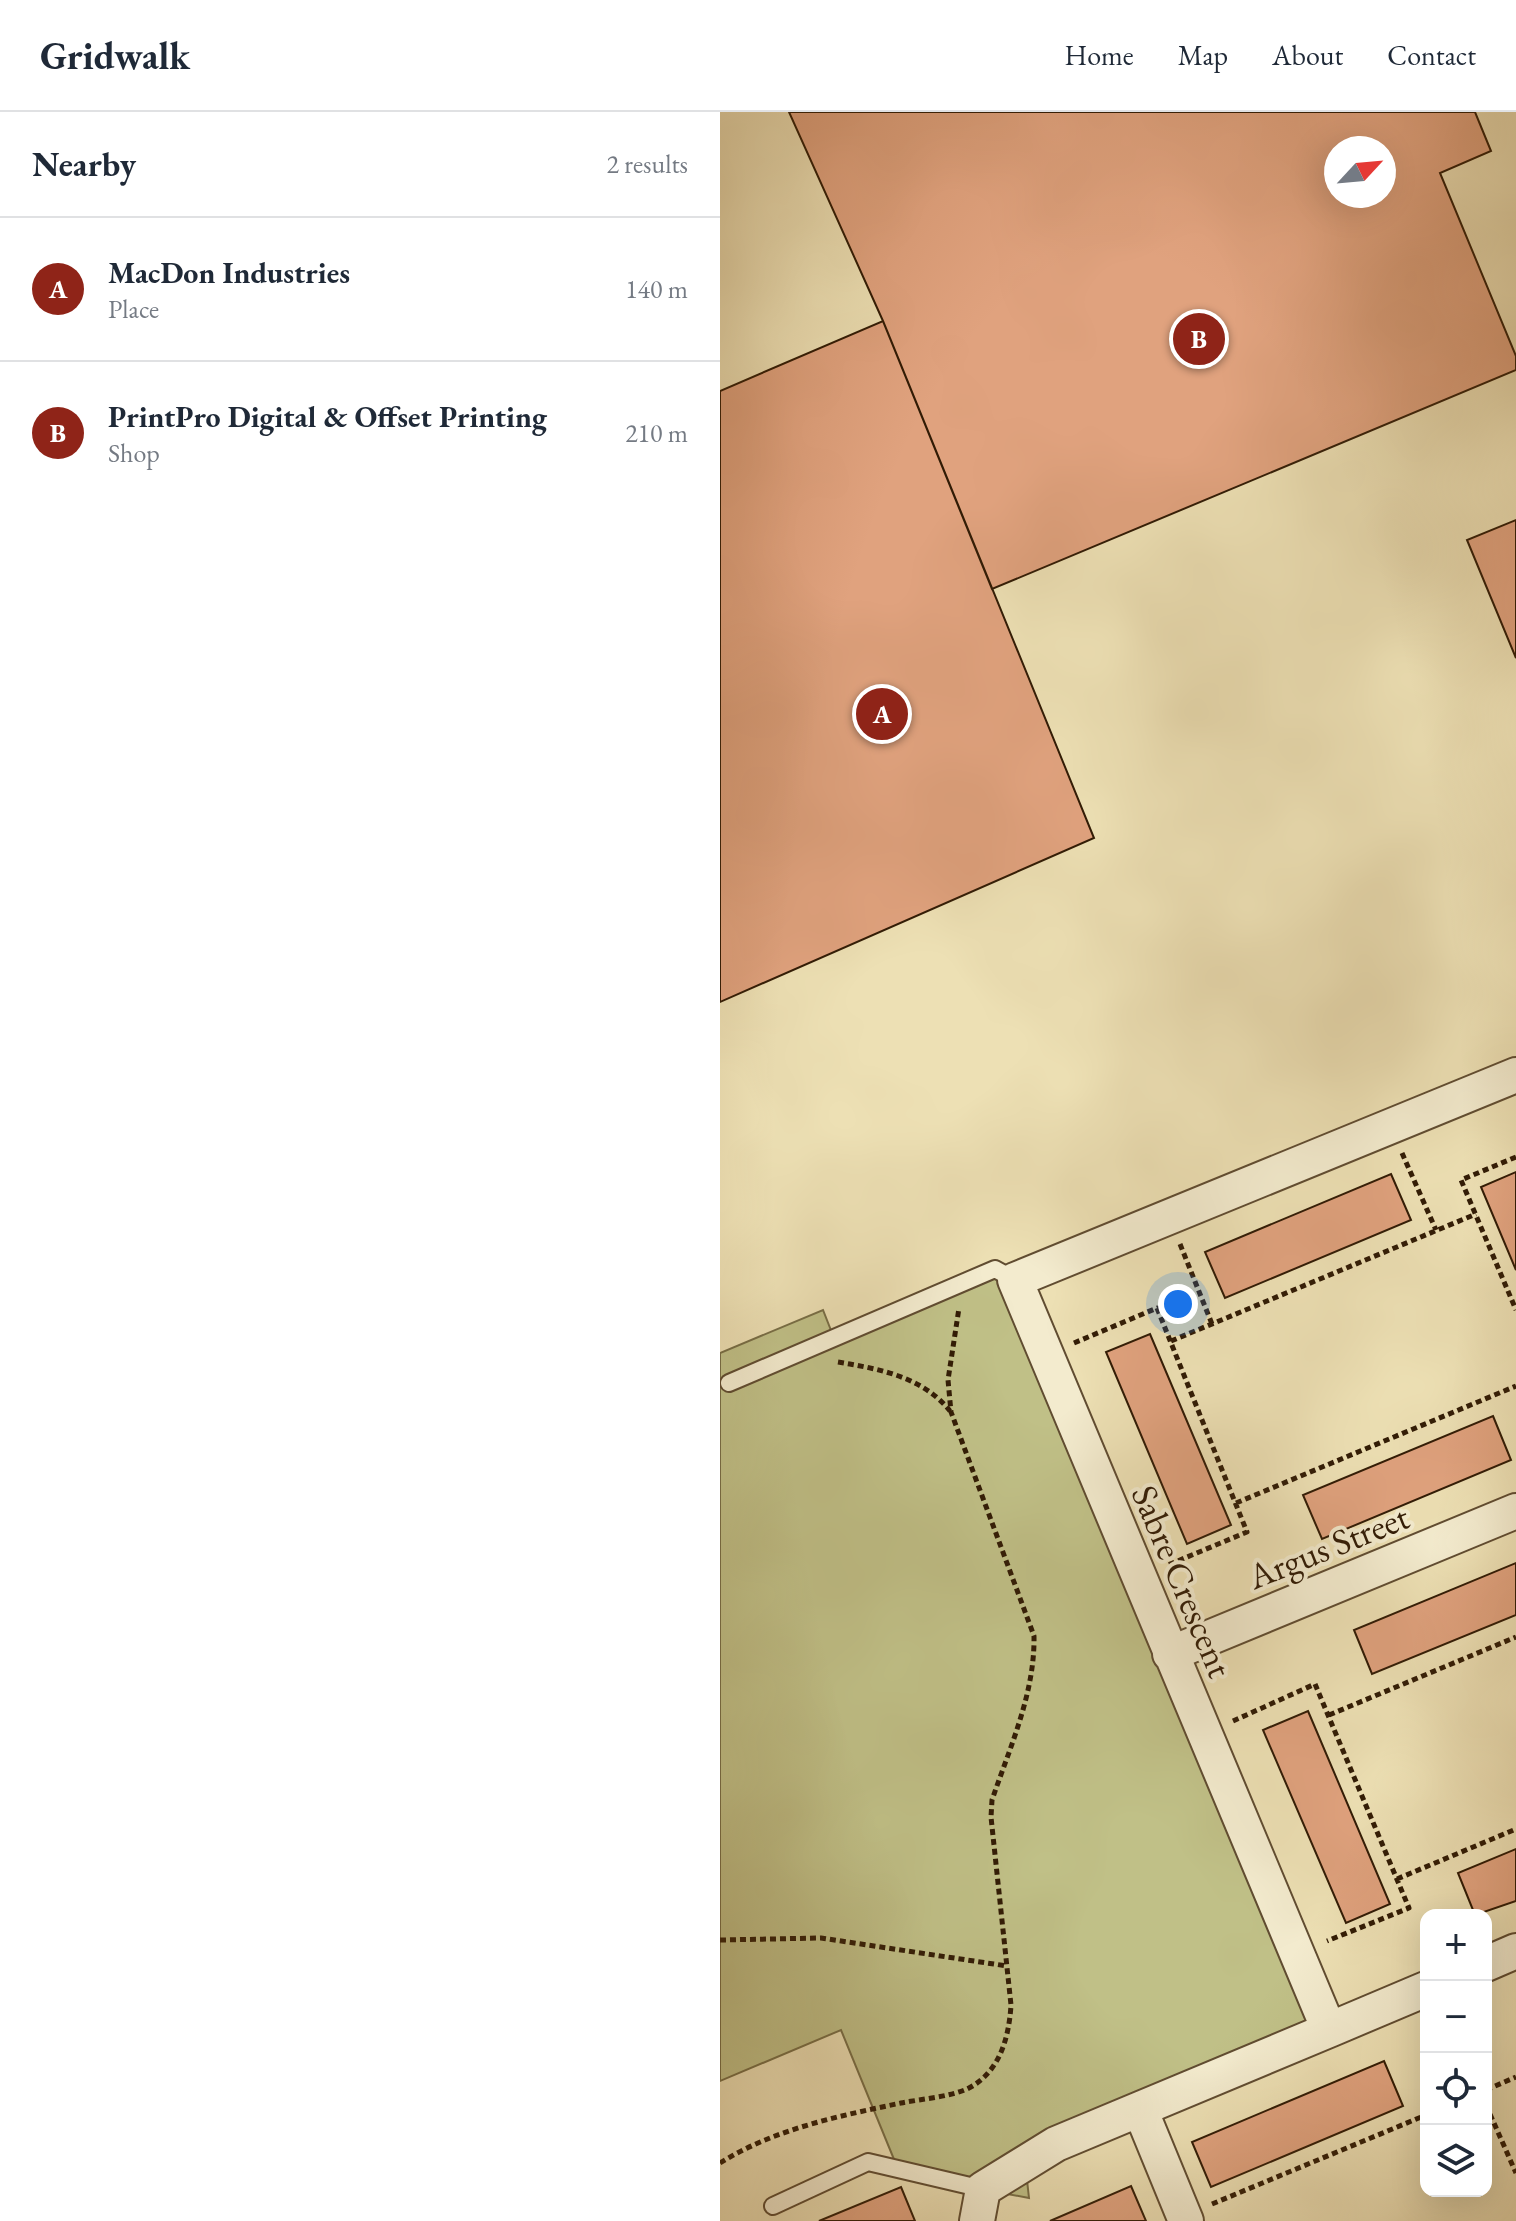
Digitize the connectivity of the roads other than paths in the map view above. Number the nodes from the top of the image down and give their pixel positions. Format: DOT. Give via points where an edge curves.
graph roads {
  1 [pos="1516,1075"];
  2 [pos="1015,1280"];
  3 [pos="729,1383"];
  4 [pos="1516,1511"];
  5 [pos="1170,1654"];
  6 [pos="1516,1951"];
  7 [pos="1492,1961"];
  8 [pos="1420,1992"];
  9 [pos="1329,2030"];
  10 [pos="1140,2109"];
  11 [pos="980,2205"];
  12 [pos="773,2206"];
  13 [pos="1185,2218"];
  1 -- 2 [label="street"];
  2 -- 3 [label="lane" via="995,1269"];
  2 -- 5 [label="street, Sabre Crescent"];
  4 -- 5 [label="street, Argus Street"];
  5 -- 9 [label="street, Sabre Crescent"];
  6 -- 7 [label="street"];
  8 -- 9 [label="street"];
  9 -- 10 [label="street"];
  10 -- 11 [label="street" via="1056,2144"];
  10 -- 13 [label="street"];
  11 -- 12 [label="lane" via="868,2162"];
}
